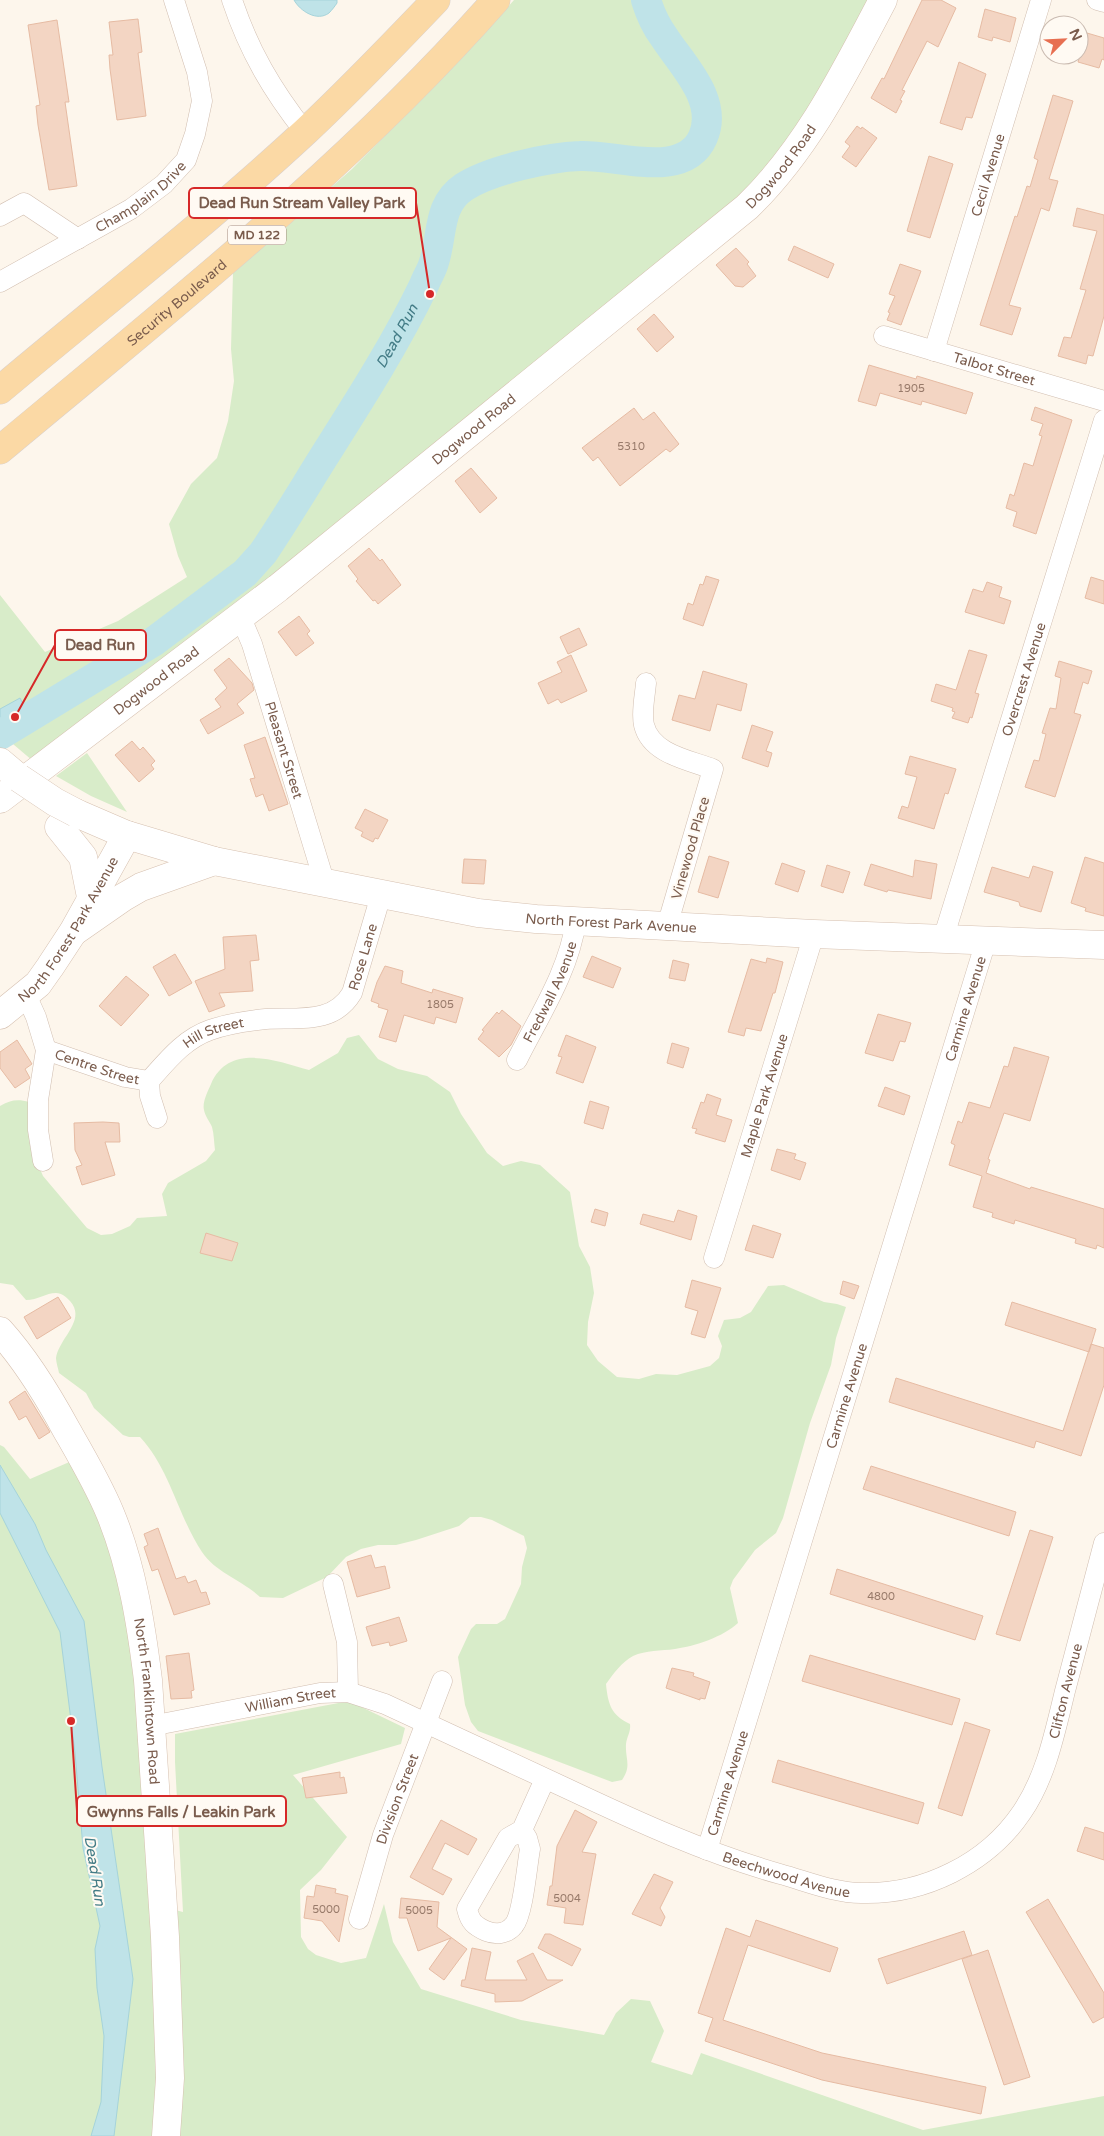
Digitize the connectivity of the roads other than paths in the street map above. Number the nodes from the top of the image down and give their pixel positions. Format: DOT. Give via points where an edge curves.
graph roads {
  1 [pos="174,0"];
  2 [pos="232,0"];
  3 [pos="436,0"];
  4 [pos="496,0"];
  5 [pos="883,0"];
  6 [pos="1040,0"];
  7 [pos="1097,0"];
  8 [pos="1104,2"];
  9 [pos="305,132"];
  10 [pos="0,216"];
  11 [pos="78,239"];
  12 [pos="0,282"];
  13 [pos="884,336"];
  14 [pos="934,351"];
  15 [pos="0,390"];
  16 [pos="1104,401"];
  17 [pos="1104,420"];
  18 [pos="0,450"];
  19 [pos="241,618"];
  20 [pos="646,683"];
  21 [pos="10,770"];
  22 [pos="0,799"];
  23 [pos="67,820"];
  24 [pos="127,835"];
  25 [pos="214,861"];
  26 [pos="325,884"];
  27 [pos="381,895"];
  28 [pos="91,897"];
  29 [pos="576,921"];
  30 [pos="667,926"];
  31 [pos="73,932"];
  32 [pos="814,934"];
  33 [pos="943,939"];
  34 [pos="986,940"];
  35 [pos="1104,945"];
  36 [pos="26,995"];
  37 [pos="333,1013"];
  38 [pos="0,1015"];
  39 [pos="46,1050"];
  40 [pos="517,1060"];
  41 [pos="149,1081"];
  42 [pos="157,1118"];
  43 [pos="43,1161"];
  44 [pos="714,1258"];
  45 [pos="0,1331"];
  46 [pos="1104,1543"];
  47 [pos="333,1584"];
  48 [pos="442,1680"];
  49 [pos="348,1692"];
  50 [pos="426,1723"];
  51 [pos="151,1726"];
  52 [pos="545,1778"];
  53 [pos="522,1830"];
  54 [pos="1008,1831"];
  55 [pos="707,1850"];
  56 [pos="359,1918"];
  57 [pos="166,2136"];
  1 -- 11 [label="street, Champlain Drive" via="198,72 202,101 186,160 164,184 138,204"];
  2 -- 9 [label="street" via="243,33 262,72"];
  3 -- 9 [label="main road, MD 122"];
  4 -- 18 [label="main road, Security Boulevard / MD 122" via="408,96 335,166"];
  5 -- 19 [label="street, Dogwood Road" via="816,121 766,188 710,238 422,474"];
  6 -- 14 [label="street, Cecil Avenue"];
  7 -- 8 [label="street"];
  9 -- 15 [label="main road, MD 122"];
  10 -- 11 [label="street, Champlain Drive" via="24,203"];
  11 -- 12 [label="street, Champlain Drive"];
  13 -- 14 [label="street, Talbot Street"];
  14 -- 16 [label="street, Talbot Street"];
  17 -- 33 [label="street, Overcrest Avenue"];
  19 -- 22 [label="street, Dogwood Road"];
  19 -- 26 [label="street, Pleasant Street" via="252,644"];
  20 -- 30 [label="street, Vinewood Place" via="643,724 654,744 713,769"];
  21 -- 23 [label="street, North Forest Park Avenue, bridge" via="55,802"];
  23 -- 24 [label="street, North Forest Park Avenue"];
  23 -- 28 [label="street" via="83,857"];
  24 -- 25 [label="street, North Forest Park Avenue"];
  24 -- 28 [label="street, North Forest Park Avenue"];
  25 -- 26 [label="street, North Forest Park Avenue"];
  25 -- 31 [label="street" via="141,887"];
  26 -- 27 [label="street, North Forest Park Avenue"];
  27 -- 29 [label="street, North Forest Park Avenue" via="478,913"];
  27 -- 37 [label="street, Rose Lane" via="352,994 346,1004"];
  28 -- 31 [label="street, North Forest Park Avenue"];
  29 -- 30 [label="street, North Forest Park Avenue"];
  29 -- 40 [label="street, Fredwall Avenue" via="565,965"];
  30 -- 32 [label="street, North Forest Park Avenue"];
  31 -- 36 [label="street, North Forest Park Avenue" via="42,978"];
  32 -- 33 [label="street, North Forest Park Avenue"];
  32 -- 44 [label="street, Maple Park Avenue"];
  33 -- 34 [label="street, North Forest Park Avenue"];
  34 -- 35 [label="street, North Forest Park Avenue"];
  34 -- 55 [label="street, Carmine Avenue"];
  36 -- 38 [label="street, North Forest Park Avenue"];
  36 -- 39 [label="street"];
  37 -- 41 [label="street, Hill Street" via="314,1018 255,1021 208,1030 176,1050"];
  39 -- 41 [label="street, Centre Street" via="125,1077"];
  39 -- 43 [label="street" via="38,1100"];
  41 -- 42 [label="street"];
  45 -- 51 [label="street, North Franklintown Road" via="47,1394 111,1515 130,1573 141,1631"];
  46 -- 54 [label="street, Clifton Avenue" via="1048,1755 1033,1794"];
  47 -- 49 [label="street" via="346,1642"];
  48 -- 50 [label="street, Division Street"];
  49 -- 50 [label="street, William Street"];
  49 -- 51 [label="street, William Street" via="320,1693"];
  50 -- 52 [label="street, Beechwood Avenue"];
  50 -- 56 [label="street, Division Street" via="383,1835"];
  51 -- 57 [label="street, North Franklintown Road" via="169,2031"];
  52 -- 53 [label="street"];
  52 -- 55 [label="street, Beechwood Avenue" via="659,1832"];
  53 -- 53 [label="street" via="530,1848 518,1918 510,1929 494,1934 476,1926 468,1909 508,1838"];
  54 -- 55 [label="street, Beechwood Avenue" via="992,1846 949,1874 896,1891 860,1893 837,1890"];
}
